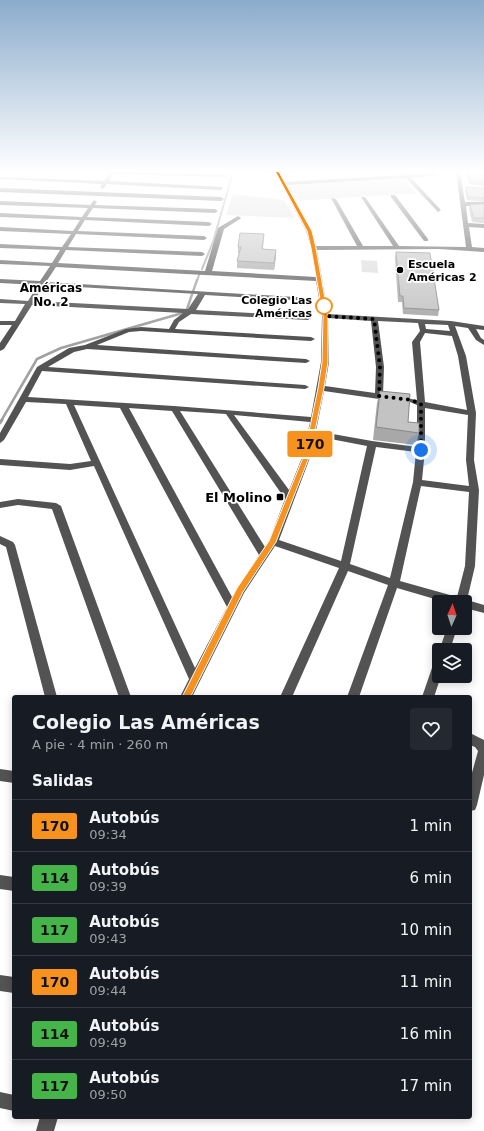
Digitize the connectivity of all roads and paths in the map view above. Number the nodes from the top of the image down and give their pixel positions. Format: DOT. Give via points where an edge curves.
graph roads {
  1 [pos="79,225"];
  2 [pos="164,225"];
  3 [pos="226,225"];
  4 [pos="306,225"];
  5 [pos="348,225"];
  6 [pos="382,225"];
  7 [pos="415,225"];
  8 [pos="467,225"];
  9 [pos="484,226"];
  10 [pos="0,229"];
  11 [pos="75,232"];
  12 [pos="204,238"];
  13 [pos="426,240"];
  14 [pos="0,246"];
  15 [pos="397,247"];
  16 [pos="422,247"];
  17 [pos="439,247"];
  18 [pos="314,248"];
  19 [pos="360,248"];
  20 [pos="469,248"];
  21 [pos="65,249"];
  22 [pos="484,250"];
  23 [pos="153,253"];
  24 [pos="202,254"];
  25 [pos="0,262"];
  26 [pos="54,265"];
  27 [pos="208,273"];
  28 [pos="313,278"];
  29 [pos="0,281"];
  30 [pos="43,283"];
  31 [pos="200,292"];
  32 [pos="310,299"];
  33 [pos="0,300"];
  34 [pos="30,302"];
  35 [pos="189,311"];
  36 [pos="325,316"];
  37 [pos="308,318"];
  38 [pos="374,319"];
  39 [pos="0,323"];
  40 [pos="17,323"];
  41 [pos="452,323"];
  42 [pos="422,326"];
  43 [pos="471,327"];
  44 [pos="484,328"];
  45 [pos="171,331"];
  46 [pos="455,334"];
  47 [pos="311,339"];
  48 [pos="484,343"];
  49 [pos="87,347"];
  50 [pos="0,349"];
  51 [pos="306,361"];
  52 [pos="40,369"];
  53 [pos="305,387"];
  54 [pos="321,388"];
  55 [pos="379,396"];
  56 [pos="22,400"];
  57 [pos="68,402"];
  58 [pos="421,404"];
  59 [pos="124,405"];
  60 [pos="174,408"];
  61 [pos="228,412"];
  62 [pos="472,413"];
  63 [pos="315,420"];
  64 [pos="312,433"];
  65 [pos="0,440"];
  66 [pos="372,444"];
  67 [pos="421,450"];
  68 [pos="0,462"];
  69 [pos="96,463"];
  70 [pos="417,482"];
  71 [pos="474,490"];
  72 [pos="290,499"];
  73 [pos="0,505"];
  74 [pos="0,540"];
  75 [pos="272,542"];
  76 [pos="264,554"];
  77 [pos="345,566"];
  78 [pos="394,583"];
  79 [pos="436,595"];
  80 [pos="462,595"];
  81 [pos="472,606"];
  82 [pos="232,607"];
  83 [pos="484,609"];
  84 [pos="195,680"];
  85 [pos="433,683"];
  86 [pos="50,695"];
  87 [pos="124,695"];
  88 [pos="187,695"];
  89 [pos="287,695"];
  90 [pos="353,695"];
  91 [pos="429,695"];
  92 [pos="472,740"];
  93 [pos="0,775"];
  94 [pos="12,777"];
  95 [pos="472,797"];
  96 [pos="0,882"];
  97 [pos="12,884"];
  98 [pos="0,983"];
  99 [pos="12,985"];
  100 [pos="0,1100"];
  101 [pos="12,1103"];
  102 [pos="48,1119"];
  103 [pos="45,1131"];
  1 -- 11 [label="street"];
  2 -- 23 [label="street"];
  3 -- 27 [label="street" via="221,228"];
  4 -- 18 [label="street"];
  5 -- 19 [label="street"];
  6 -- 15 [label="street"];
  7 -- 13 [label="street"];
  8 -- 9 [label="street"];
  8 -- 20 [label="street"];
  10 -- 11 [label="street"];
  11 -- 21 [label="street"];
  11 -- 23 [label="street"];
  12 -- 23 [label="street"];
  13 -- 16 [label="street" via="420,244"];
  13 -- 17 [label="street" via="436,243"];
  14 -- 21 [label="street"];
  15 -- 16 [label="street"];
  15 -- 19 [label="street"];
  16 -- 17 [label="street"];
  17 -- 20 [label="street"];
  18 -- 19 [label="street"];
  18 -- 28 [label="street"];
  20 -- 22 [label="street"];
  21 -- 23 [label="street"];
  21 -- 26 [label="street"];
  23 -- 24 [label="street"];
  23 -- 26 [label="street"];
  23 -- 27 [label="street"];
  25 -- 26 [label="street"];
  26 -- 30 [label="street"];
  27 -- 28 [label="street"];
  28 -- 36 [label="street"];
  29 -- 30 [label="street"];
  30 -- 31 [label="street"];
  30 -- 34 [label="street"];
  31 -- 32 [label="street"];
  31 -- 35 [label="street"];
  33 -- 34 [label="street"];
  34 -- 35 [label="street"];
  34 -- 40 [label="street"];
  35 -- 37 [label="street"];
  35 -- 45 [label="street" via="176,321"];
  36 -- 38 [label="street"];
  36 -- 54 [label="street" via="325,362"];
  38 -- 42 [label="street"];
  38 -- 55 [label="street" via="380,367"];
  39 -- 40 [label="street"];
  40 -- 50 [label="street"];
  41 -- 42 [label="street"];
  41 -- 43 [label="street"];
  41 -- 46 [label="street"];
  42 -- 46 [label="street"];
  42 -- 58 [label="street" via="416,342"];
  43 -- 44 [label="street"];
  43 -- 48 [label="street" via="478,339"];
  45 -- 47 [label="street"];
  45 -- 49 [label="street" via="128,330"];
  46 -- 62 [label="street" via="462,356"];
  49 -- 51 [label="street"];
  49 -- 52 [label="street" via="72,350"];
  52 -- 53 [label="street"];
  52 -- 56 [label="street"];
  54 -- 55 [label="street"];
  54 -- 63 [label="street"];
  55 -- 58 [label="street" via="411,400"];
  56 -- 57 [label="street"];
  56 -- 65 [label="street"];
  57 -- 59 [label="street"];
  57 -- 69 [label="street"];
  58 -- 62 [label="street" via="430,408"];
  58 -- 67 [label="street"];
  59 -- 60 [label="street"];
  59 -- 82 [label="street"];
  60 -- 61 [label="street"];
  60 -- 76 [label="street"];
  61 -- 63 [label="street"];
  61 -- 72 [label="street"];
  62 -- 71 [label="street" via="470,460"];
  63 -- 64 [label="street"];
  64 -- 66 [label="street"];
  64 -- 72 [label="street" via="307,455"];
  66 -- 67 [label="street"];
  66 -- 77 [label="street"];
  67 -- 70 [label="street"];
  68 -- 69 [label="street" via="70,468"];
  69 -- 84 [label="street"];
  70 -- 71 [label="street"];
  70 -- 78 [label="street"];
  71 -- 80 [label="street" via="470,566"];
  72 -- 75 [label="street"];
  73 -- 87 [label="street" via="18,502 56,506"];
  74 -- 86 [label="street" via="10,545"];
  75 -- 76 [label="street"];
  75 -- 77 [label="street"];
  76 -- 82 [label="street"];
  77 -- 78 [label="street"];
  77 -- 89 [label="street"];
  78 -- 79 [label="street"];
  78 -- 90 [label="street"];
  81 -- 83 [label="street"];
  82 -- 84 [label="street"];
  84 -- 88 [label="street"];
  85 -- 91 [label="street"];
  92 -- 95 [label="street" via="479,743 484,750"];
  93 -- 94 [label="street"];
  96 -- 97 [label="street"];
  98 -- 99 [label="street"];
  100 -- 101 [label="street"];
  102 -- 103 [label="street"];
}
